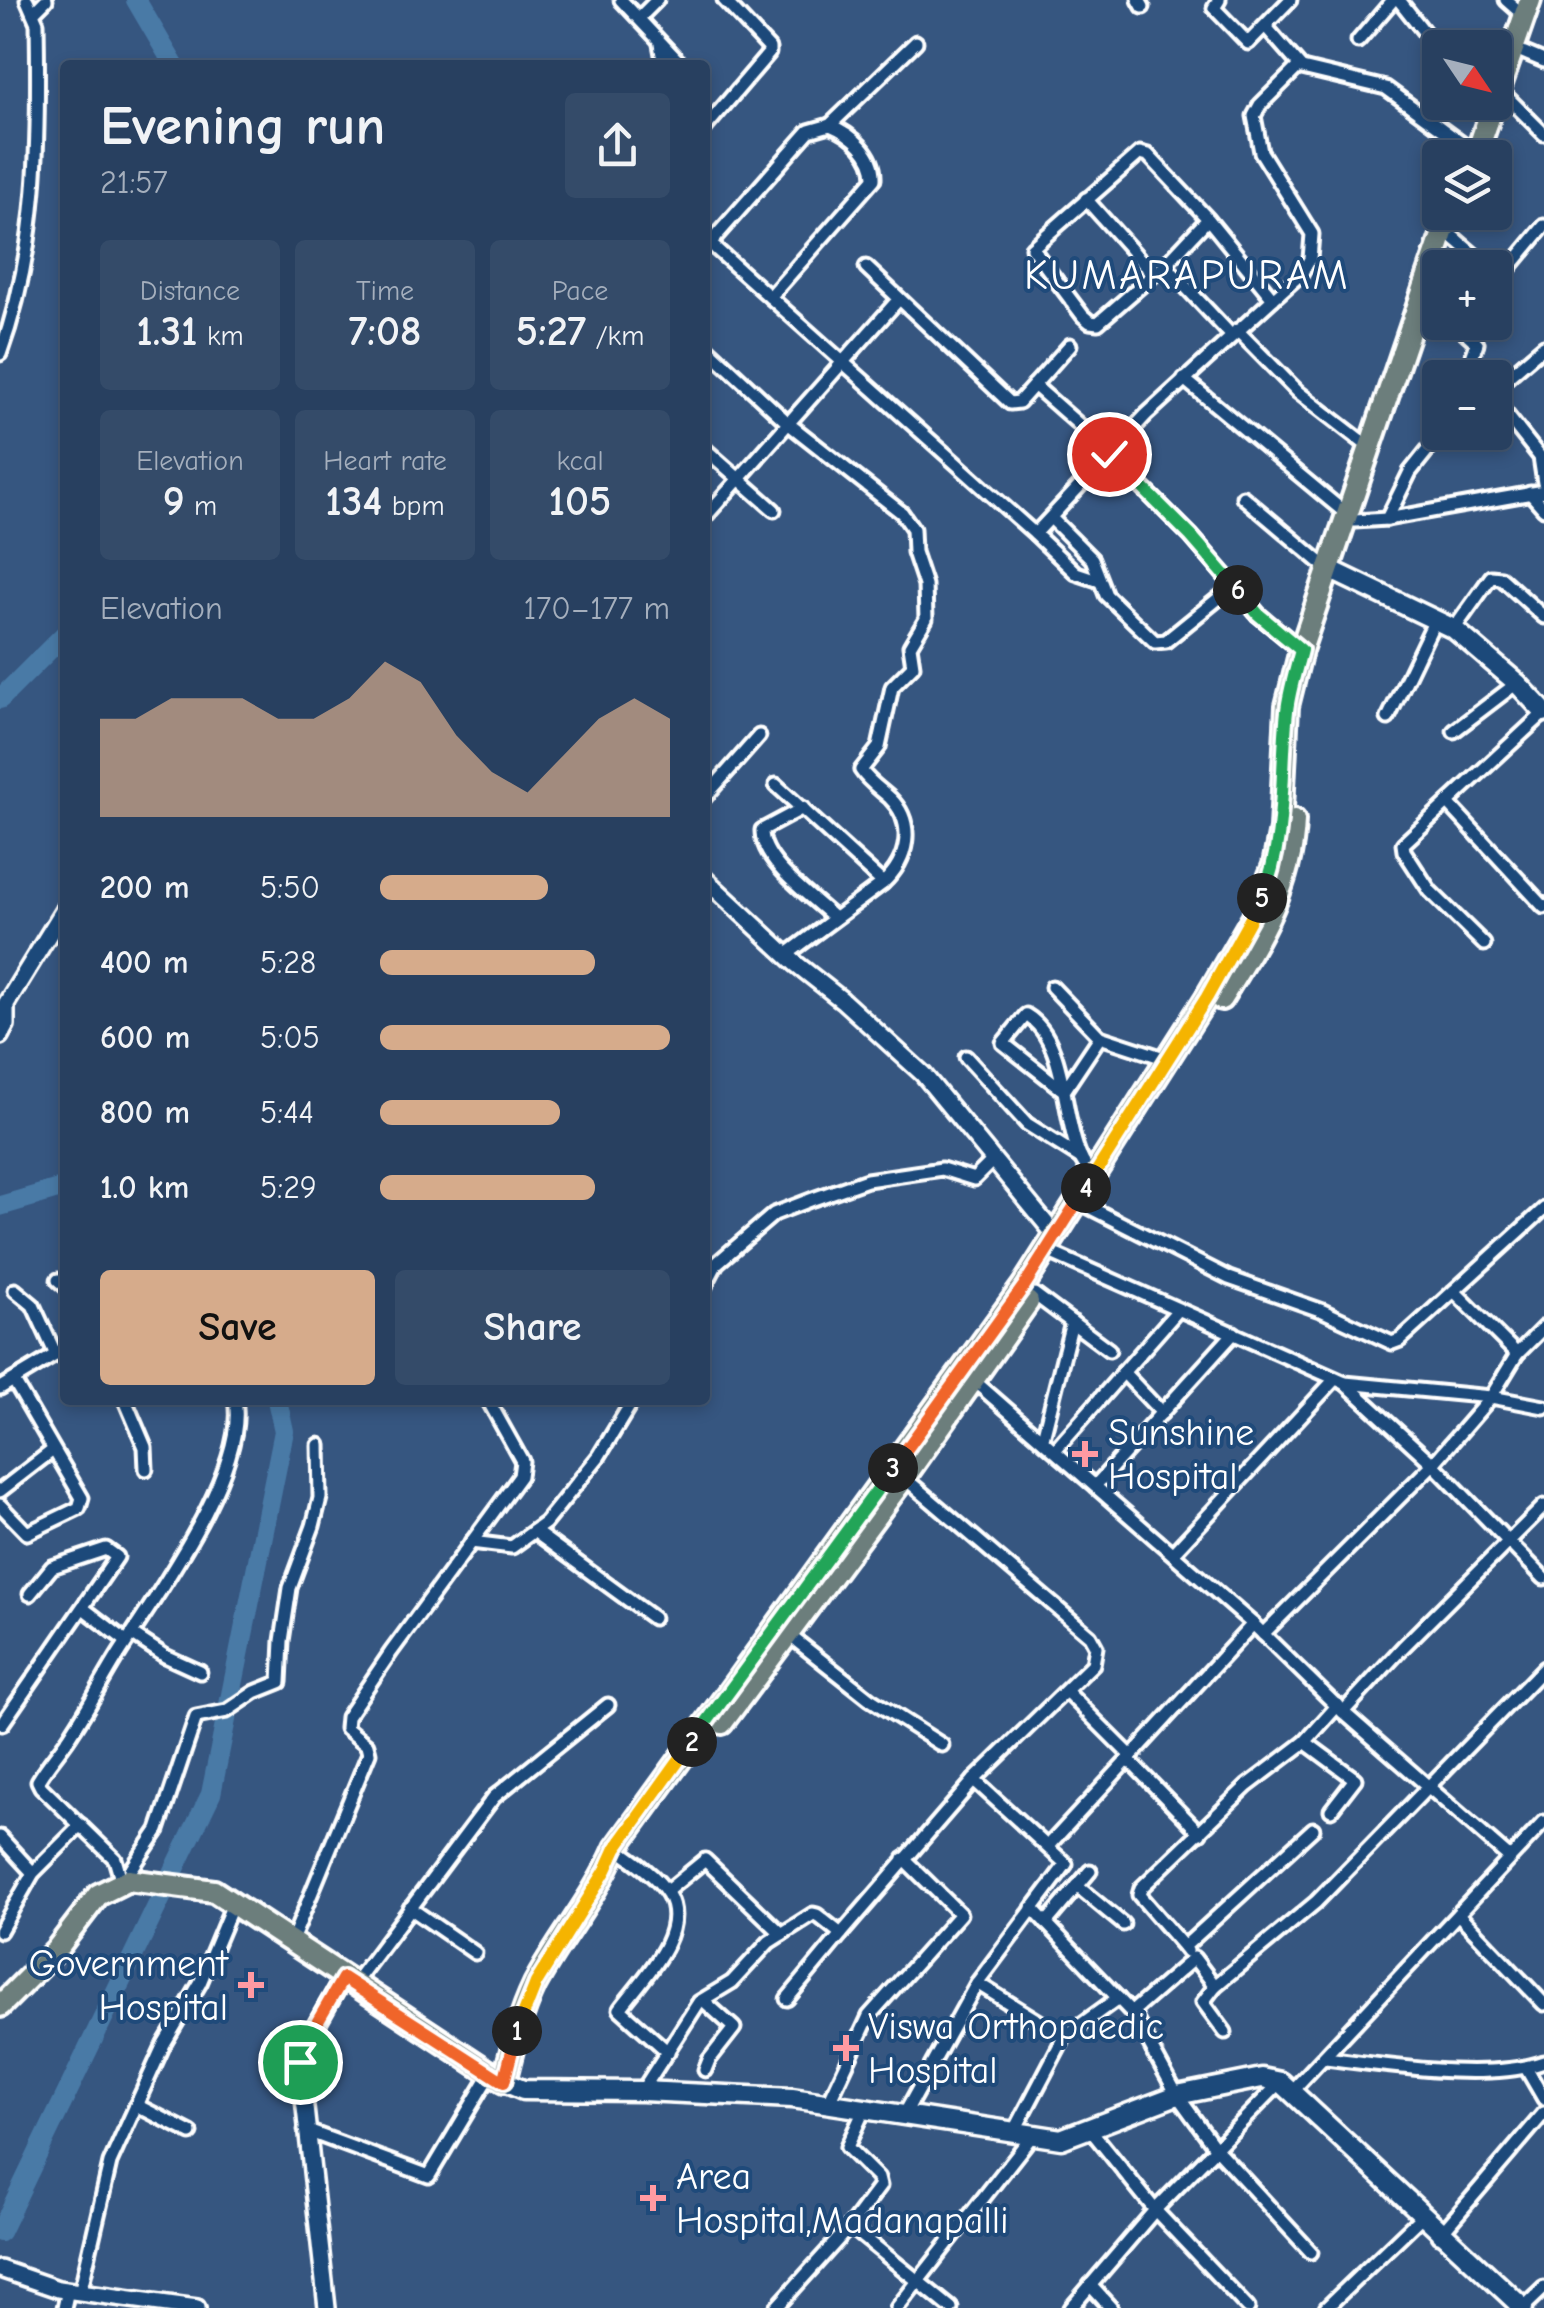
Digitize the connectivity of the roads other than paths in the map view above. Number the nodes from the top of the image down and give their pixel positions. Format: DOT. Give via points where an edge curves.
graph roads {
  1 [pos="27,0"];
  2 [pos="46,0"];
  3 [pos="621,0"];
  4 [pos="657,0"];
  5 [pos="724,0"];
  6 [pos="1218,0"];
  7 [pos="1290,0"];
  8 [pos="1396,0"];
  9 [pos="1506,0"];
  10 [pos="1526,8"];
  11 [pos="34,12"];
  12 [pos="638,18"];
  13 [pos="1266,27"];
  14 [pos="1422,31"];
  15 [pos="659,40"];
  16 [pos="1358,41"];
  17 [pos="916,42"];
  18 [pos="1513,48"];
  19 [pos="663,60"];
  20 [pos="677,60"];
  21 [pos="1544,61"];
  22 [pos="1300,66"];
  23 [pos="1512,103"];
  24 [pos="710,122"];
  25 [pos="830,125"];
  26 [pos="1544,134"];
  27 [pos="1455,140"];
  28 [pos="1086,199"];
  29 [pos="1208,219"];
  30 [pos="1544,226"];
  31 [pos="1444,230"];
  32 [pos="1454,230"];
  33 [pos="1452,236"];
  34 [pos="710,238"];
  35 [pos="710,244"];
  36 [pos="1447,250"];
  37 [pos="1468,250"];
  38 [pos="1512,263"];
  39 [pos="1164,264"];
  40 [pos="866,267"];
  41 [pos="1154,274"];
  42 [pos="770,297"];
  43 [pos="899,299"];
  44 [pos="1273,299"];
  45 [pos="1234,333"];
  46 [pos="1422,338"];
  47 [pos="1070,345"];
  48 [pos="1544,346"];
  49 [pos="710,351"];
  50 [pos="0,354"];
  51 [pos="844,362"];
  52 [pos="1512,373"];
  53 [pos="1184,379"];
  54 [pos="1034,385"];
  55 [pos="1512,422"];
  56 [pos="789,424"];
  57 [pos="1369,448"];
  58 [pos="1428,450"];
  59 [pos="710,454"];
  60 [pos="1109,454"];
  61 [pos="739,480"];
  62 [pos="1544,483"];
  63 [pos="1544,491"];
  64 [pos="1530,493"];
  65 [pos="1244,497"];
  66 [pos="1544,509"];
  67 [pos="774,510"];
  68 [pos="710,512"];
  69 [pos="1350,518"];
  70 [pos="1052,519"];
  71 [pos="1387,519"];
  72 [pos="1036,534"];
  73 [pos="1332,570"];
  74 [pos="1100,581"];
  75 [pos="1235,585"];
  76 [pos="1544,617"];
  77 [pos="1436,618"];
  78 [pos="1454,629"];
  79 [pos="1301,650"];
  80 [pos="1517,683"];
  81 [pos="1544,712"];
  82 [pos="1388,718"];
  83 [pos="1454,731"];
  84 [pos="759,736"];
  85 [pos="776,785"];
  86 [pos="710,792"];
  87 [pos="1448,803"];
  88 [pos="803,808"];
  89 [pos="882,883"];
  90 [pos="710,884"];
  91 [pos="1544,907"];
  92 [pos="60,916"];
  93 [pos="834,918"];
  94 [pos="1484,944"];
  95 [pos="786,954"];
  96 [pos="1052,987"];
  97 [pos="0,1036"];
  98 [pos="1100,1037"];
  99 [pos="966,1057"];
  100 [pos="1167,1059"];
  101 [pos="1064,1092"];
  102 [pos="1081,1158"];
  103 [pos="994,1160"];
  104 [pos="1093,1177"];
  105 [pos="1087,1206"];
  106 [pos="1543,1212"];
  107 [pos="1053,1247"];
  108 [pos="710,1276"];
  109 [pos="15,1290"];
  110 [pos="1454,1292"];
  111 [pos="1034,1294"];
  112 [pos="1178,1310"];
  113 [pos="1072,1322"];
  114 [pos="1544,1327"];
  115 [pos="1234,1334"];
  116 [pos="1109,1350"];
  117 [pos="60,1352"];
  118 [pos="1517,1354"];
  119 [pos="1123,1372"];
  120 [pos="967,1376"];
  121 [pos="14,1381"];
  122 [pos="1340,1381"];
  123 [pos="0,1388"];
  124 [pos="1491,1397"];
  125 [pos="127,1405"];
  126 [pos="236,1405"];
  127 [pos="491,1405"];
  128 [pos="630,1405"];
  129 [pos="1544,1407"];
  130 [pos="1162,1413"];
  131 [pos="1043,1438"];
  132 [pos="320,1445"];
  133 [pos="52,1450"];
  134 [pos="1055,1450"];
  135 [pos="1433,1464"];
  136 [pos="146,1469"];
  137 [pos="898,1473"];
  138 [pos="1095,1486"];
  139 [pos="0,1491"];
  140 [pos="0,1505"];
  141 [pos="1544,1506"];
  142 [pos="534,1531"];
  143 [pos="471,1542"];
  144 [pos="1509,1542"];
  145 [pos="1173,1553"];
  146 [pos="1544,1578"];
  147 [pos="30,1594"];
  148 [pos="82,1608"];
  149 [pos="653,1618"];
  150 [pos="1253,1624"];
  151 [pos="789,1634"];
  152 [pos="1264,1634"];
  153 [pos="130,1638"];
  154 [pos="1544,1668"];
  155 [pos="200,1672"];
  156 [pos="1067,1692"];
  157 [pos="608,1706"];
  158 [pos="1341,1709"];
  159 [pos="2,1724"];
  160 [pos="1305,1742"];
  161 [pos="942,1744"];
  162 [pos="1130,1757"];
  163 [pos="974,1780"];
  164 [pos="1429,1784"];
  165 [pos="1331,1810"];
  166 [pos="1544,1822"];
  167 [pos="82,1826"];
  168 [pos="1313,1830"];
  169 [pos="1200,1833"];
  170 [pos="0,1837"];
  171 [pos="1049,1845"];
  172 [pos="620,1851"];
  173 [pos="1510,1858"];
  174 [pos="904,1859"];
  175 [pos="1090,1871"];
  176 [pos="32,1873"];
  177 [pos="126,1881"];
  178 [pos="1077,1886"];
  179 [pos="667,1892"];
  180 [pos="233,1904"];
  181 [pos="410,1908"];
  182 [pos="1032,1908"];
  183 [pos="1458,1914"];
  184 [pos="1046,1923"];
  185 [pos="1124,1924"];
  186 [pos="0,1931"];
  187 [pos="782,1934"];
  188 [pos="841,1934"];
  189 [pos="292,1942"];
  190 [pos="1184,1947"];
  191 [pos="475,1953"];
  192 [pos="1194,1958"];
  193 [pos="348,1981"];
  194 [pos="977,1983"];
  195 [pos="1215,1986"];
  196 [pos="4,1993"];
  197 [pos="1118,1998"];
  198 [pos="703,2000"];
  199 [pos="787,2000"];
  200 [pos="1544,2004"];
  201 [pos="1134,2016"];
  202 [pos="1225,2032"];
  203 [pos="1064,2037"];
  204 [pos="668,2052"];
  205 [pos="1325,2058"];
  206 [pos="1544,2062"];
  207 [pos="1526,2068"];
  208 [pos="705,2070"];
  209 [pos="497,2078"];
  210 [pos="1286,2087"];
  211 [pos="642,2091"];
  212 [pos="1177,2095"];
  213 [pos="1544,2099"];
  214 [pos="828,2104"];
  215 [pos="136,2105"];
  216 [pos="864,2110"];
  217 [pos="1544,2113"];
  218 [pos="904,2115"];
  219 [pos="1089,2128"];
  220 [pos="1540,2128"];
  221 [pos="305,2130"];
  222 [pos="191,2133"];
  223 [pos="1023,2134"];
  224 [pos="1217,2150"];
  225 [pos="1156,2210"];
  226 [pos="850,2226"];
  227 [pos="1432,2227"];
  228 [pos="1311,2252"];
  229 [pos="0,2269"];
  230 [pos="918,2283"];
  231 [pos="1090,2286"];
  232 [pos="1544,2288"];
  233 [pos="74,2292"];
  234 [pos="64,2308"];
  235 [pos="197,2308"];
  236 [pos="326,2308"];
  237 [pos="776,2308"];
  238 [pos="897,2308"];
  239 [pos="951,2308"];
  240 [pos="1071,2308"];
  241 [pos="1111,2308"];
  242 [pos="1248,2308"];
  243 [pos="1326,2308"];
  244 [pos="1506,2308"];
  245 [pos="1523,2308"];
  1 -- 11 [label="street"];
  2 -- 11 [label="street"];
  3 -- 12 [label="street"];
  4 -- 12 [label="street"];
  5 -- 24 [label="street" via="770,52"];
  6 -- 13 [label="street" via="1214,8 1245,42"];
  7 -- 13 [label="street"];
  8 -- 14 [label="street"];
  8 -- 16 [label="street"];
  9 -- 10 [label="street"];
  10 -- 18 [label="main road"];
  11 -- 50 [label="street" via="33,211 22,286"];
  12 -- 15 [label="street"];
  13 -- 22 [label="street"];
  15 -- 19 [label="street"];
  15 -- 20 [label="street"];
  17 -- 25 [label="street"];
  18 -- 21 [label="street"];
  22 -- 27 [label="street" via="1386,88"];
  22 -- 44 [label="street" via="1260,105 1254,122 1261,152 1312,234 1302,274"];
  23 -- 26 [label="street"];
  25 -- 34 [label="street" via="810,131"];
  25 -- 42 [label="street" via="859,144 874,179"];
  28 -- 29 [label="street" via="1140,153"];
  28 -- 41 [label="street"];
  28 -- 41 [label="street" via="1032,248 1083,316 1098,323"];
  29 -- 39 [label="street"];
  29 -- 44 [label="street"];
  30 -- 38 [label="street"];
  31 -- 57 [label="main road"];
  32 -- 33 [label="main road"];
  33 -- 36 [label="main road"];
  33 -- 37 [label="street"];
  35 -- 42 [label="street"];
  39 -- 41 [label="street"];
  39 -- 45 [label="street"];
  40 -- 43 [label="street"];
  42 -- 51 [label="street"];
  43 -- 51 [label="street"];
  43 -- 54 [label="street" via="1010,403"];
  44 -- 45 [label="street"];
  45 -- 53 [label="street"];
  45 -- 57 [label="street"];
  46 -- 69 [label="main road"];
  47 -- 54 [label="street"];
  48 -- 52 [label="street"];
  49 -- 56 [label="street"];
  51 -- 56 [label="street"];
  51 -- 72 [label="street"];
  53 -- 60 [label="street"];
  53 -- 69 [label="street"];
  54 -- 60 [label="street"];
  55 -- 62 [label="street" via="1540,457"];
  56 -- 61 [label="street"];
  56 -- 89 [label="street" via="902,513 913,529 925,585 926,619 910,646 913,666 892,686 879,747 861,770 894,801 907,840 903,857"];
  57 -- 69 [label="main road"];
  58 -- 71 [label="street"];
  59 -- 61 [label="street"];
  60 -- 70 [label="street"];
  60 -- 75 [label="street"];
  61 -- 67 [label="street"];
  61 -- 68 [label="street"];
  63 -- 64 [label="street"];
  64 -- 66 [label="street"];
  64 -- 71 [label="street"];
  65 -- 73 [label="street"];
  69 -- 71 [label="street"];
  69 -- 73 [label="main road"];
  70 -- 72 [label="street"];
  70 -- 74 [label="street" via="1087,551"];
  72 -- 74 [label="street" via="1076,573"];
  73 -- 77 [label="main road"];
  73 -- 79 [label="main road"];
  73 -- 105 [label="main road" via="1304,686 1289,862 1271,916"];
  74 -- 75 [label="street" via="1114,604 1160,643"];
  75 -- 79 [label="street"];
  76 -- 78 [label="street" via="1502,578 1491,576"];
  77 -- 78 [label="main road"];
  77 -- 82 [label="street"];
  78 -- 80 [label="main road"];
  79 -- 100 [label="main road" via="1287,706 1280,828 1265,893"];
  80 -- 81 [label="main road"];
  80 -- 83 [label="street"];
  81 -- 87 [label="street"];
  84 -- 86 [label="street"];
  85 -- 88 [label="street"];
  87 -- 91 [label="street"];
  87 -- 94 [label="street" via="1402,848 1430,892"];
  88 -- 89 [label="street"];
  88 -- 93 [label="street" via="762,836 769,856"];
  89 -- 93 [label="street"];
  90 -- 95 [label="street"];
  92 -- 97 [label="street" via="6,1004"];
  93 -- 95 [label="street"];
  95 -- 103 [label="street" via="922,1074"];
  96 -- 98 [label="street"];
  98 -- 100 [label="street"];
  98 -- 101 [label="street"];
  99 -- 102 [label="street" via="1027,1124"];
  100 -- 104 [label="main road"];
  101 -- 101 [label="street" via="1004,1045 1024,1016 1046,1036"];
  101 -- 102 [label="street"];
  102 -- 104 [label="street"];
  103 -- 107 [label="street"];
  103 -- 108 [label="street" via="974,1179 942,1168 868,1180 774,1214 717,1262"];
  104 -- 107 [label="main road"];
  105 -- 107 [label="main road"];
  105 -- 110 [label="street" via="1229,1278 1392,1343"];
  106 -- 110 [label="street"];
  107 -- 111 [label="main road"];
  107 -- 112 [label="street"];
  107 -- 120 [label="main road"];
  109 -- 117 [label="street" via="33,1305"];
  110 -- 118 [label="street"];
  111 -- 113 [label="street"];
  111 -- 120 [label="main road"];
  112 -- 115 [label="street"];
  112 -- 119 [label="street"];
  113 -- 116 [label="street"];
  113 -- 131 [label="street"];
  114 -- 118 [label="street"];
  115 -- 122 [label="street"];
  115 -- 130 [label="street"];
  117 -- 121 [label="street"];
  118 -- 124 [label="street"];
  119 -- 130 [label="street"];
  119 -- 134 [label="street"];
  120 -- 131 [label="street"];
  120 -- 137 [label="main road"];
  121 -- 123 [label="street"];
  121 -- 133 [label="street"];
  122 -- 124 [label="street"];
  122 -- 135 [label="street"];
  122 -- 145 [label="street"];
  124 -- 129 [label="street"];
  124 -- 135 [label="street"];
  125 -- 136 [label="street" via="146,1447"];
  126 -- 153 [label="street" via="234,1438 219,1482"];
  127 -- 143 [label="street" via="522,1467"];
  128 -- 142 [label="street" via="599,1456"];
  130 -- 138 [label="street"];
  131 -- 134 [label="street"];
  132 -- 177 [label="street" via="320,1498 290,1588 282,1677 277,1686 194,1721 158,1830"];
  133 -- 139 [label="street"];
  133 -- 140 [label="street" via="82,1498 79,1508 27,1534"];
  134 -- 138 [label="street"];
  135 -- 144 [label="street"];
  135 -- 152 [label="street"];
  137 -- 151 [label="main road"];
  137 -- 156 [label="street" via="1090,1636 1096,1656"];
  137 -- 172 [label="main road"];
  138 -- 145 [label="street"];
  141 -- 144 [label="street"];
  142 -- 143 [label="street" via="512,1547"];
  142 -- 149 [label="street"];
  143 -- 189 [label="street" via="348,1718 346,1728 369,1753"];
  144 -- 146 [label="street"];
  144 -- 158 [label="street"];
  145 -- 150 [label="street"];
  147 -- 148 [label="street" via="52,1567 109,1550 116,1563"];
  148 -- 153 [label="street"];
  148 -- 159 [label="street"];
  150 -- 152 [label="street"];
  150 -- 162 [label="street"];
  151 -- 161 [label="street" via="870,1699"];
  151 -- 172 [label="main road"];
  152 -- 158 [label="street"];
  153 -- 155 [label="street"];
  153 -- 167 [label="street" via="38,1782"];
  154 -- 164 [label="street"];
  156 -- 162 [label="street"];
  156 -- 163 [label="street"];
  157 -- 181 [label="street" via="494,1797"];
  158 -- 160 [label="street"];
  158 -- 164 [label="street"];
  160 -- 165 [label="street" via="1354,1779"];
  160 -- 169 [label="street"];
  162 -- 169 [label="street"];
  162 -- 171 [label="street"];
  163 -- 171 [label="street"];
  163 -- 174 [label="street"];
  164 -- 173 [label="street"];
  164 -- 195 [label="street" via="1316,1902"];
  166 -- 173 [label="street"];
  167 -- 176 [label="street"];
  167 -- 177 [label="street"];
  168 -- 190 [label="street"];
  169 -- 190 [label="street" via="1139,1895"];
  170 -- 176 [label="street"];
  171 -- 182 [label="street" via="1066,1864"];
  172 -- 179 [label="street"];
  172 -- 209 [label="main road" via="536,1983"];
  173 -- 183 [label="street"];
  174 -- 188 [label="street"];
  174 -- 214 [label="street" via="960,1914 869,2016"];
  175 -- 178 [label="street"];
  176 -- 186 [label="street"];
  177 -- 180 [label="main road" via="209,1890"];
  177 -- 196 [label="main road" via="98,1895 56,1950"];
  178 -- 184 [label="street"];
  178 -- 185 [label="street"];
  179 -- 187 [label="street" via="705,1860"];
  179 -- 204 [label="street" via="674,1920 665,1949 620,2009"];
  180 -- 189 [label="main road"];
  180 -- 215 [label="street"];
  181 -- 191 [label="street"];
  181 -- 193 [label="street"];
  182 -- 184 [label="street"];
  182 -- 194 [label="street"];
  183 -- 200 [label="street"];
  183 -- 205 [label="street"];
  184 -- 197 [label="street"];
  187 -- 188 [label="street" via="818,1914"];
  187 -- 198 [label="street"];
  188 -- 199 [label="street"];
  189 -- 193 [label="main road"];
  190 -- 192 [label="street"];
  192 -- 195 [label="street"];
  192 -- 201 [label="street"];
  193 -- 209 [label="main road"];
  193 -- 221 [label="street" via="306,2042 300,2062"];
  194 -- 203 [label="street"];
  194 -- 218 [label="street"];
  195 -- 202 [label="street" via="1204,2002"];
  197 -- 201 [label="street"];
  197 -- 203 [label="street"];
  198 -- 204 [label="street"];
  198 -- 208 [label="street" via="734,2028"];
  201 -- 212 [label="street"];
  203 -- 223 [label="street"];
  204 -- 211 [label="street"];
  205 -- 207 [label="street" via="1428,2070"];
  205 -- 210 [label="street"];
  206 -- 207 [label="street"];
  207 -- 213 [label="street"];
  209 -- 211 [label="main road" via="522,2090"];
  209 -- 221 [label="street" via="429,2176"];
  210 -- 212 [label="main road" via="1262,2078"];
  210 -- 224 [label="street"];
  210 -- 227 [label="main road"];
  211 -- 214 [label="main road"];
  212 -- 219 [label="main road"];
  212 -- 224 [label="street"];
  214 -- 216 [label="main road"];
  215 -- 222 [label="street"];
  215 -- 233 [label="street" via="104,2178"];
  216 -- 218 [label="main road"];
  216 -- 226 [label="street" via="847,2147 880,2186"];
  217 -- 220 [label="street"];
  218 -- 223 [label="main road"];
  219 -- 223 [label="main road" via="1061,2139"];
  219 -- 225 [label="street"];
  220 -- 227 [label="street"];
  221 -- 236 [label="street"];
  223 -- 230 [label="street"];
  224 -- 225 [label="street"];
  224 -- 228 [label="street"];
  225 -- 231 [label="street"];
  225 -- 242 [label="street"];
  226 -- 230 [label="street"];
  226 -- 237 [label="street"];
  227 -- 243 [label="street"];
  227 -- 244 [label="main road"];
  227 -- 245 [label="main road"];
  229 -- 233 [label="street"];
  230 -- 238 [label="street"];
  230 -- 239 [label="street"];
  231 -- 240 [label="street"];
  231 -- 241 [label="street"];
  232 -- 245 [label="street"];
  233 -- 234 [label="street"];
  233 -- 235 [label="street"];
}
